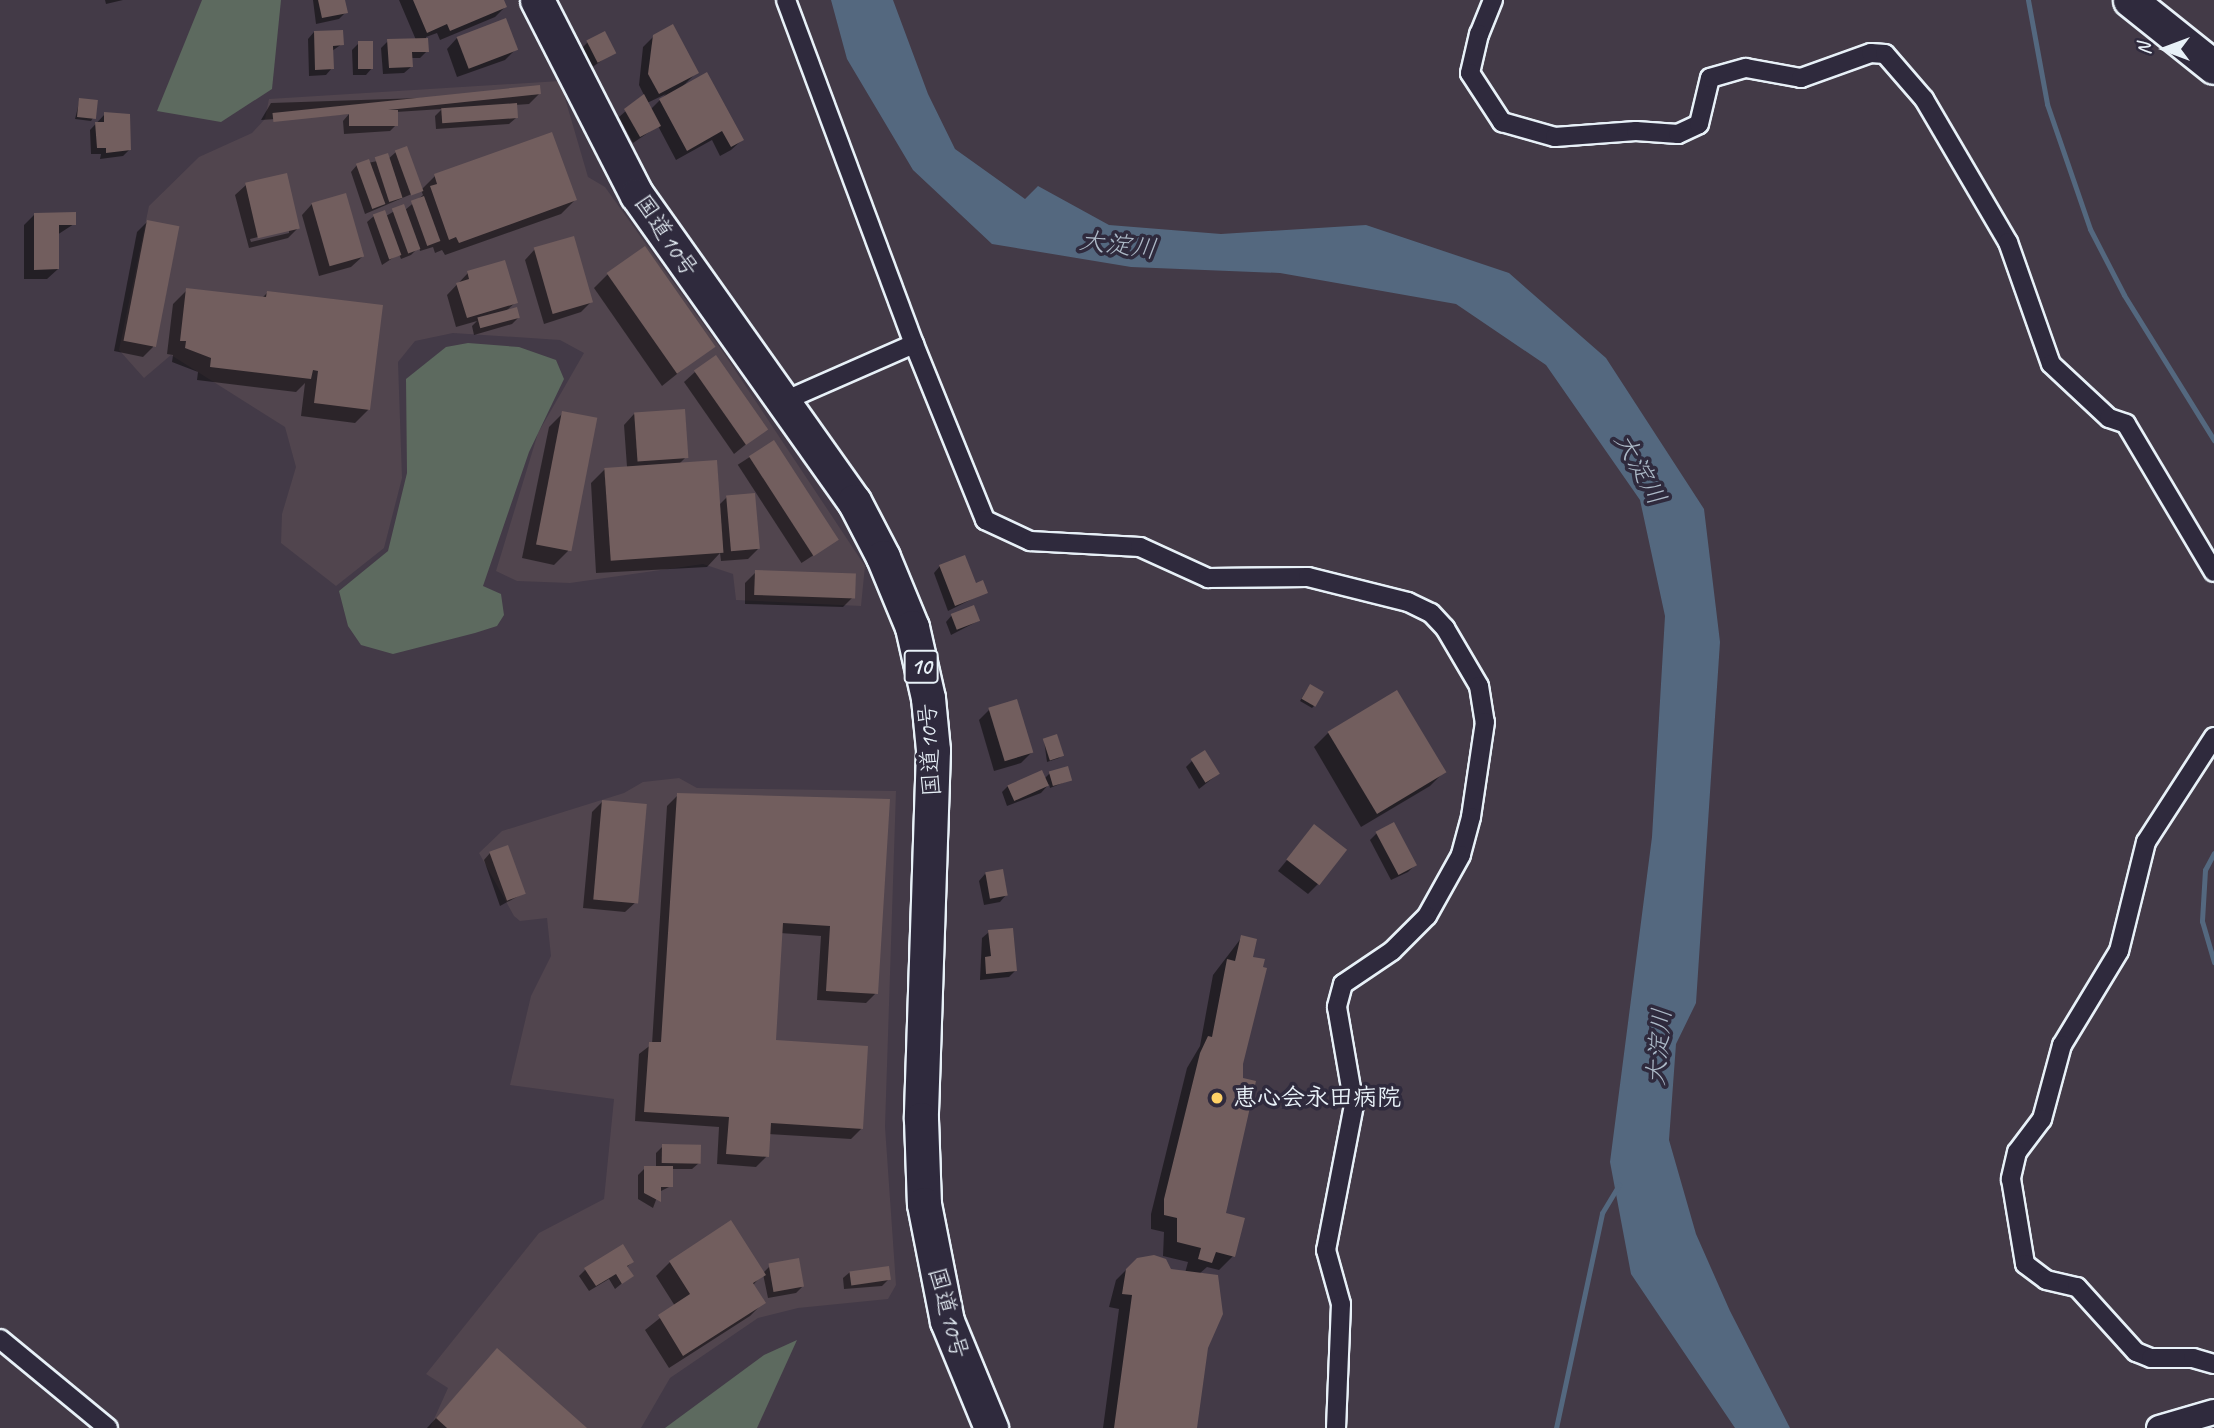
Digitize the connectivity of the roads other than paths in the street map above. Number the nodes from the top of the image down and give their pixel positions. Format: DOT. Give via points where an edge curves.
graph roads {
  1 [pos="537,0"];
  2 [pos="786,0"];
  3 [pos="1493,0"];
  4 [pos="2130,0"];
  5 [pos="2214,67"];
  6 [pos="914,344"];
  7 [pos="784,401"];
  8 [pos="2214,572"];
  9 [pos="2214,737"];
  10 [pos="0,1339"];
  11 [pos="2214,1364"];
  12 [pos="2214,1412"];
  13 [pos="108,1428"];
  14 [pos="991,1428"];
  15 [pos="1336,1428"];
  16 [pos="2159,1428"];
  1 -- 7 [label="highway, 国道10号 / 10" via="601,133 638,195"];
  2 -- 6 [label="street"];
  3 -- 8 [label="street" via="1470,73 1502,122 1555,137 1636,131 1678,134 1699,124 1710,78 1746,68 1801,78 1871,53 1885,54 1924,99 2008,242 2051,364 2109,418 2126,424"];
  4 -- 5 [label="highway"];
  6 -- 7 [label="street"];
  6 -- 15 [label="street" via="977,509 999,530 1053,544 1140,547 1208,578 1308,577 1408,602 1431,613 1445,628 1479,686 1485,722 1461,855 1427,916 1392,951 1343,984 1337,1007 1354,1105 1326,1250 1341,1304"];
  7 -- 14 [label="highway, 国道10号 / 10" via="853,501 883,557 912,627 928,698 933,817 921,1119 924,1204 947,1321"];
  9 -- 11 [label="street" via="2146,842 2119,951 2062,1045 2042,1119 2017,1152 2011,1179 2025,1264 2046,1280 2077,1287 2136,1352 2151,1359 2193,1358"];
  10 -- 13 [label="street"];
  12 -- 16 [label="street"];
}
